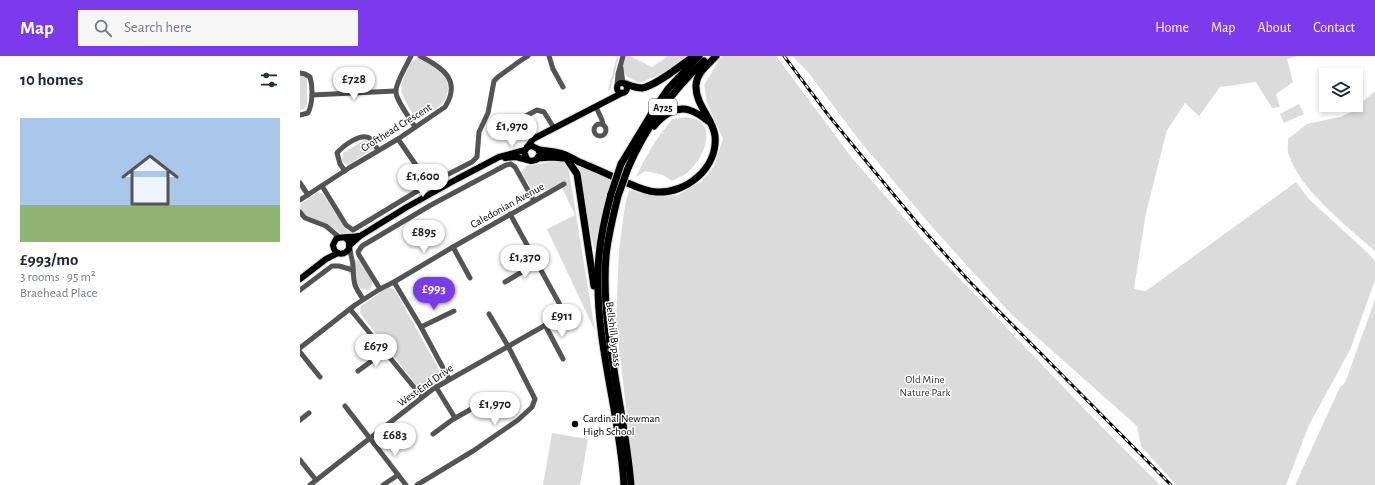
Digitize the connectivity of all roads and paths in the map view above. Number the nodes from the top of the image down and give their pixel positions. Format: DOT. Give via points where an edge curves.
graph roads {
  1 [pos="411,56"];
  2 [pos="420,56"];
  3 [pos="549,56"];
  4 [pos="623,56"];
  5 [pos="694,56"];
  6 [pos="699,56"];
  7 [pos="710,56"];
  8 [pos="716,56"];
  9 [pos="524,57"];
  10 [pos="300,73"];
  11 [pos="621,85"];
  12 [pos="563,87"];
  13 [pos="395,91"];
  14 [pos="622,93"];
  15 [pos="312,94"];
  16 [pos="612,98"];
  17 [pos="596,107"];
  18 [pos="300,115"];
  19 [pos="710,122"];
  20 [pos="603,124"];
  21 [pos="415,127"];
  22 [pos="505,127"];
  23 [pos="554,128"];
  24 [pos="540,136"];
  25 [pos="398,139"];
  26 [pos="526,148"];
  27 [pos="538,149"];
  28 [pos="378,150"];
  29 [pos="636,151"];
  30 [pos="538,158"];
  31 [pos="496,159"];
  32 [pos="567,159"];
  33 [pos="527,160"];
  34 [pos="577,160"];
  35 [pos="345,170"];
  36 [pos="300,183"];
  37 [pos="429,184"];
  38 [pos="564,184"];
  39 [pos="322,186"];
  40 [pos="308,195"];
  41 [pos="615,195"];
  42 [pos="300,200"];
  43 [pos="534,201"];
  44 [pos="300,212"];
  45 [pos="510,214"];
  46 [pos="330,231"];
  47 [pos="360,236"];
  48 [pos="342,238"];
  49 [pos="333,245"];
  50 [pos="350,246"];
  51 [pos="453,247"];
  52 [pos="339,254"];
  53 [pos="326,259"];
  54 [pos="352,260"];
  55 [pos="537,263"];
  56 [pos="353,270"];
  57 [pos="470,278"];
  58 [pos="300,279"];
  59 [pos="394,282"];
  60 [pos="505,282"];
  61 [pos="380,289"];
  62 [pos="300,290"];
  63 [pos="364,299"];
  64 [pos="350,309"];
  65 [pos="454,311"];
  66 [pos="489,314"];
  67 [pos="600,316"];
  68 [pos="545,325"];
  69 [pos="422,327"];
  70 [pos="508,346"];
  71 [pos="300,348"];
  72 [pos="300,352"];
  73 [pos="384,352"];
  74 [pos="563,359"];
  75 [pos="358,371"];
  76 [pos="320,377"];
  77 [pos="449,379"];
  78 [pos="436,387"];
  79 [pos="422,397"];
  80 [pos="480,404"];
  81 [pos="345,406"];
  82 [pos="309,413"];
  83 [pos="455,418"];
  84 [pos="300,420"];
  85 [pos="433,434"];
  86 [pos="369,439"];
  87 [pos="300,460"];
  88 [pos="398,475"];
  89 [pos="316,480"];
  90 [pos="310,485"];
  91 [pos="383,485"];
  92 [pos="406,485"];
  93 [pos="418,485"];
  94 [pos="624,485"];
  95 [pos="631,485"];
  1 -- 13 [label="street"];
  2 -- 21 [label="street, Crofthead Crescent" via="443,69 451,90 445,107"];
  3 -- 12 [label="street"];
  4 -- 11 [label="street"];
  5 -- 11 [label="highway" via="663,78 643,88"];
  6 -- 41 [label="highway, Bellshill Bypass / A725, bridge" via="668,89 621,164"];
  7 -- 29 [label="highway, A725" via="673,93"];
  8 -- 19 [label="highway" via="702,70 696,85 697,97"];
  9 -- 37 [label="street" via="494,81 488,113 477,138 478,150 475,159"];
  10 -- 15 [label="street" via="310,77"];
  11 -- 14 [label="main road" via="619,92"];
  11 -- 14 [label="main road" via="627,88"];
  11 -- 16 [label="main road"];
  13 -- 15 [label="street"];
  13 -- 21 [label="street"];
  14 -- 16 [label="main road"];
  15 -- 18 [label="street" via="308,113"];
  16 -- 17 [label="main road"];
  17 -- 20 [label="street"];
  17 -- 23 [label="main road"];
  19 -- 29 [label="highway" via="689,110 674,110 658,121"];
  19 -- 34 [label="highway" via="715,136 712,156 701,174 679,188 660,192 642,189"];
  21 -- 25 [label="street, Crofthead Crescent"];
  22 -- 23 [label="street" via="538,110 544,112"];
  23 -- 24 [label="main road"];
  24 -- 26 [label="main road" via="533,139"];
  24 -- 27 [label="main road"];
  25 -- 28 [label="street, Crofthead Crescent"];
  25 -- 37 [label="street"];
  26 -- 27 [label="main road" via="532,146"];
  26 -- 31 [label="main road"];
  26 -- 33 [label="main road" via="524,155"];
  27 -- 30 [label="main road"];
  27 -- 34 [label="highway" via="562,153"];
  28 -- 35 [label="street, Crofthead Crescent"];
  28 -- 35 [label="street" via="371,139 365,136 352,141 337,153"];
  29 -- 41 [label="highway, Bellshill Bypass / A725, bridge"];
  30 -- 32 [label="highway"];
  30 -- 33 [label="main road" via="534,161"];
  31 -- 33 [label="main road" via="513,157"];
  31 -- 47 [label="main road" via="438,189"];
  32 -- 34 [label="highway"];
  32 -- 67 [label="highway" via="576,174"];
  35 -- 39 [label="street, Crofthead Crescent"];
  36 -- 40 [label="street"];
  37 -- 39 [label="street" via="353,230 346,226"];
  38 -- 43 [label="street, Caledonian Avenue"];
  39 -- 40 [label="street, Crofthead Crescent"];
  40 -- 42 [label="street, Crofthead Crescent"];
  41 -- 67 [label="highway, Bellshill Bypass / A725" via="602,233 599,253"];
  41 -- 95 [label="highway, Bellshill Bypass / A725" via="606,256 606,299"];
  43 -- 45 [label="street, Caledonian Avenue"];
  43 -- 61 [label="street" via="511,164 431,205 362,246 358,252"];
  44 -- 46 [label="street" via="305,218 326,226"];
  45 -- 51 [label="street, Caledonian Avenue"];
  45 -- 55 [label="street"];
  46 -- 48 [label="street"];
  46 -- 49 [label="street"];
  47 -- 48 [label="main road"];
  47 -- 50 [label="main road"];
  48 -- 49 [label="main road" via="336,238"];
  48 -- 50 [label="main road" via="348,239"];
  49 -- 52 [label="main road"];
  49 -- 53 [label="main road"];
  50 -- 52 [label="main road" via="346,252"];
  50 -- 54 [label="street"];
  51 -- 57 [label="street"];
  51 -- 59 [label="street, Caledonian Avenue"];
  52 -- 53 [label="main road"];
  52 -- 54 [label="street"];
  53 -- 58 [label="main road"];
  54 -- 56 [label="street"];
  55 -- 60 [label="street"];
  55 -- 68 [label="street, West End Drive" via="561,307 558,318"];
  56 -- 62 [label="street" via="332,266"];
  56 -- 63 [label="street" via="354,284"];
  59 -- 61 [label="street, Caledonian Avenue"];
  59 -- 69 [label="street"];
  61 -- 63 [label="street, Caledonian Avenue"];
  63 -- 64 [label="street, Caledonian Avenue"];
  64 -- 71 [label="street, Caledonian Avenue"];
  64 -- 73 [label="street"];
  65 -- 69 [label="street"];
  66 -- 70 [label="street"];
  67 -- 94 [label="highway, Bellshill Bypass / A725"];
  68 -- 70 [label="street, West End Drive"];
  68 -- 74 [label="street"];
  69 -- 77 [label="street"];
  70 -- 77 [label="street, West End Drive"];
  70 -- 93 [label="street" via="535,399 532,407 485,443"];
  72 -- 76 [label="street"];
  73 -- 75 [label="street"];
  73 -- 79 [label="street"];
  77 -- 78 [label="street, West End Drive"];
  78 -- 79 [label="street, West End Drive"];
  78 -- 83 [label="street"];
  79 -- 86 [label="street, West End Drive"];
  80 -- 83 [label="street"];
  81 -- 86 [label="street"];
  82 -- 84 [label="street"];
  83 -- 85 [label="street"];
  86 -- 88 [label="street"];
  86 -- 89 [label="street, West End Drive"];
  87 -- 89 [label="street"];
  88 -- 91 [label="street"];
  88 -- 92 [label="street"];
  89 -- 90 [label="street, West End Drive"];
}
